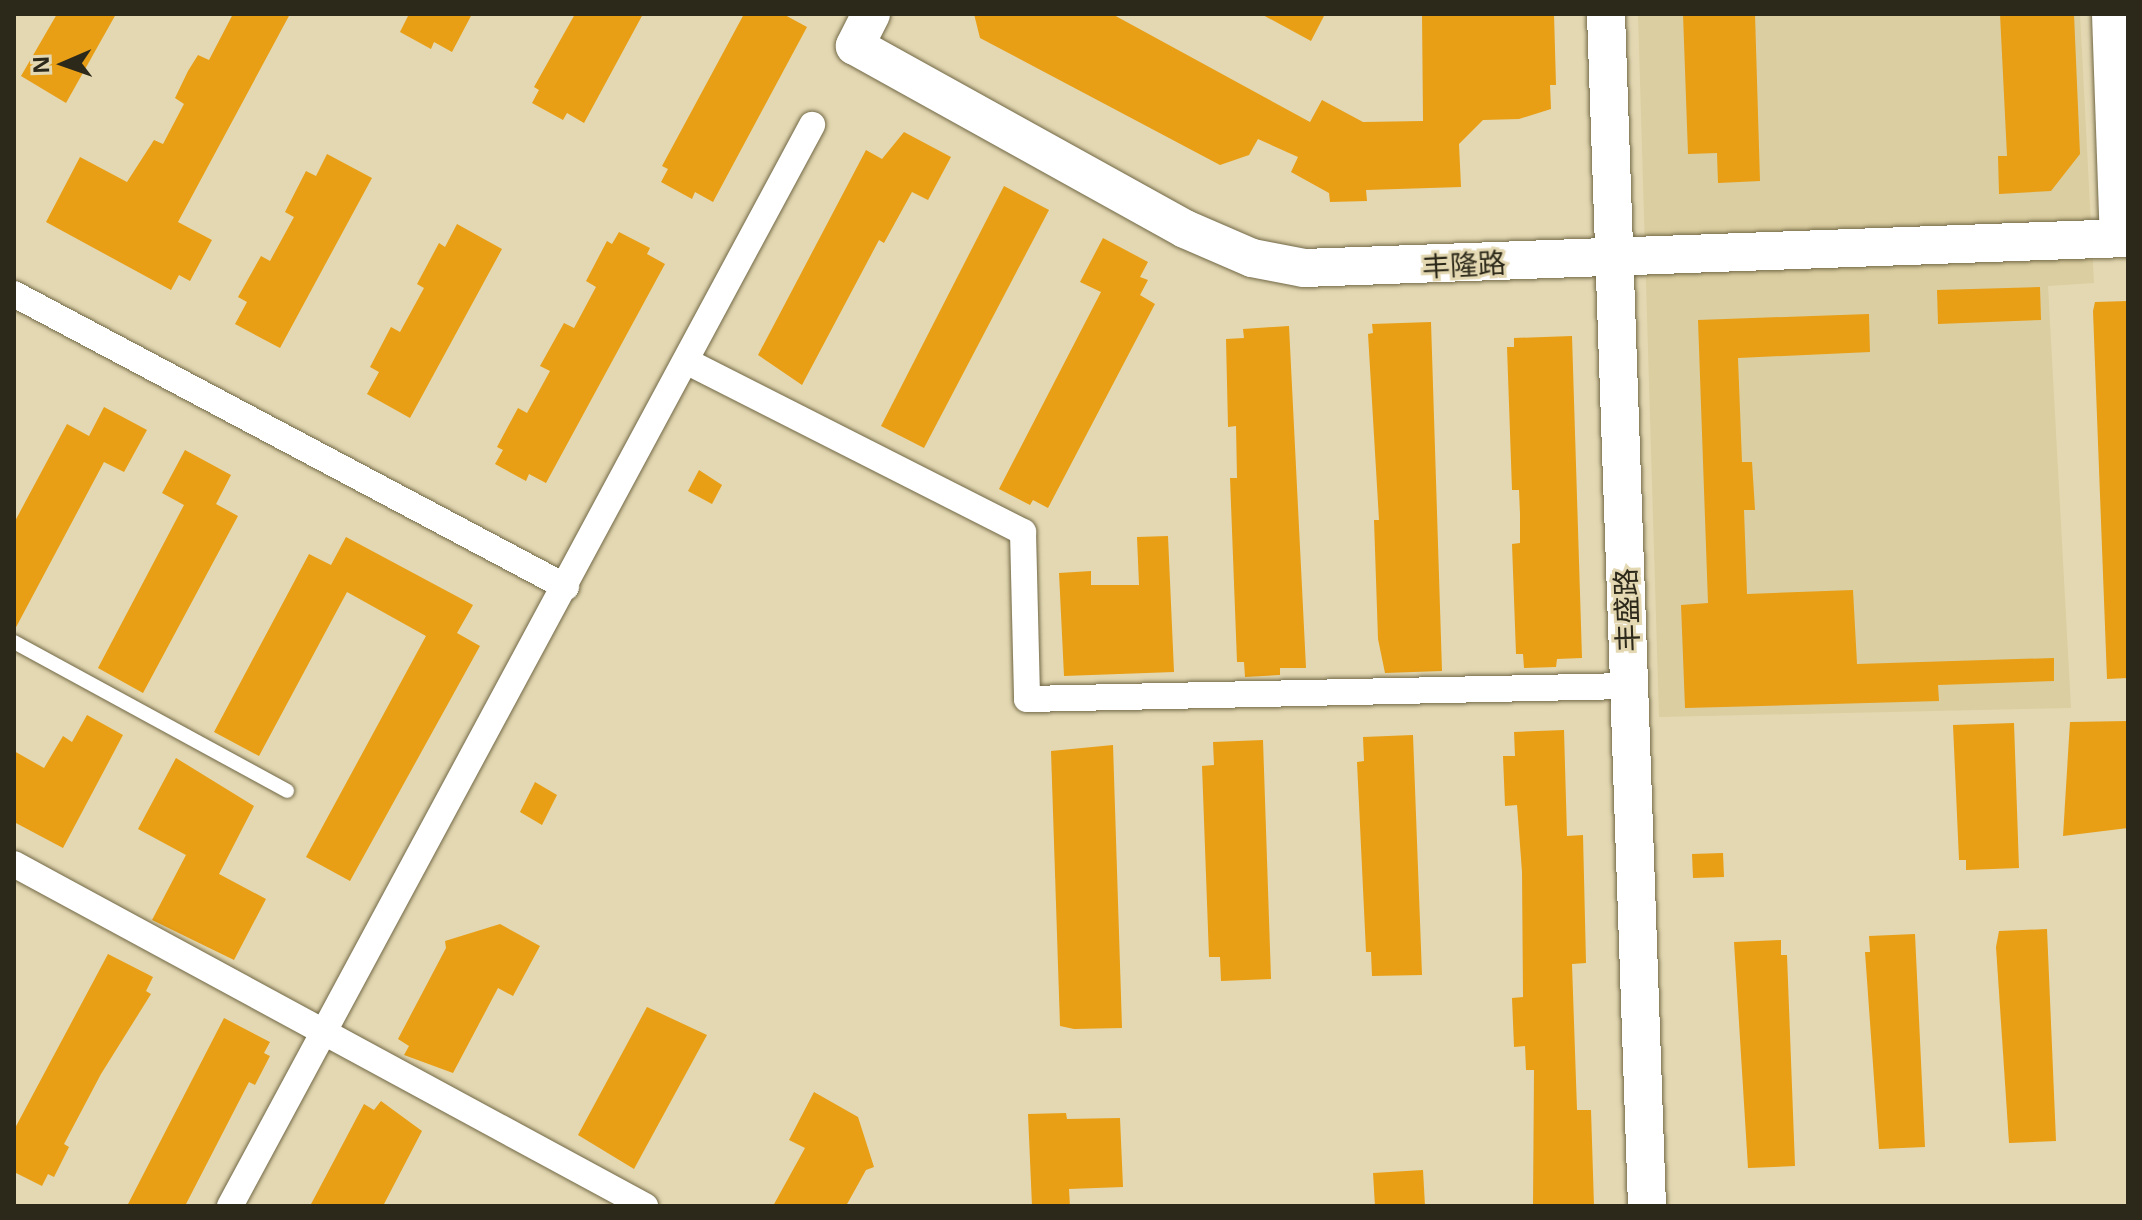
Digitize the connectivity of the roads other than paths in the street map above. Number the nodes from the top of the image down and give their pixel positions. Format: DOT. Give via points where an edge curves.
graph roads {
  1 [pos="1606,14"];
  2 [pos="2111,14"];
  3 [pos="863,30"];
  4 [pos="812,125"];
  5 [pos="2124,238"];
  6 [pos="1613,258"];
  7 [pos="14,294"];
  8 [pos="686,361"];
  9 [pos="566,587"];
  10 [pos="14,642"];
  11 [pos="1628,686"];
  12 [pos="287,791"];
  13 [pos="14,864"];
  14 [pos="325,1031"];
  15 [pos="230,1206"];
  16 [pos="645,1206"];
  17 [pos="1647,1206"];
  1 -- 6 [label="street, 丰盛路"];
  2 -- 5 [label="street"];
  3 -- 6 [label="street, 丰隆路" via="1185,229 1252,258 1304,268 1360,269"];
  4 -- 8 [label="street"];
  5 -- 6 [label="street, 丰隆路"];
  6 -- 11 [label="street, 丰盛路"];
  7 -- 9 [label="street"];
  8 -- 9 [label="street"];
  8 -- 11 [label="street" via="1023,532 1027,699"];
  9 -- 14 [label="street"];
  10 -- 12 [label="lane"];
  11 -- 17 [label="street, 丰盛路"];
  13 -- 14 [label="street"];
  14 -- 15 [label="street"];
  14 -- 16 [label="street"];
}
